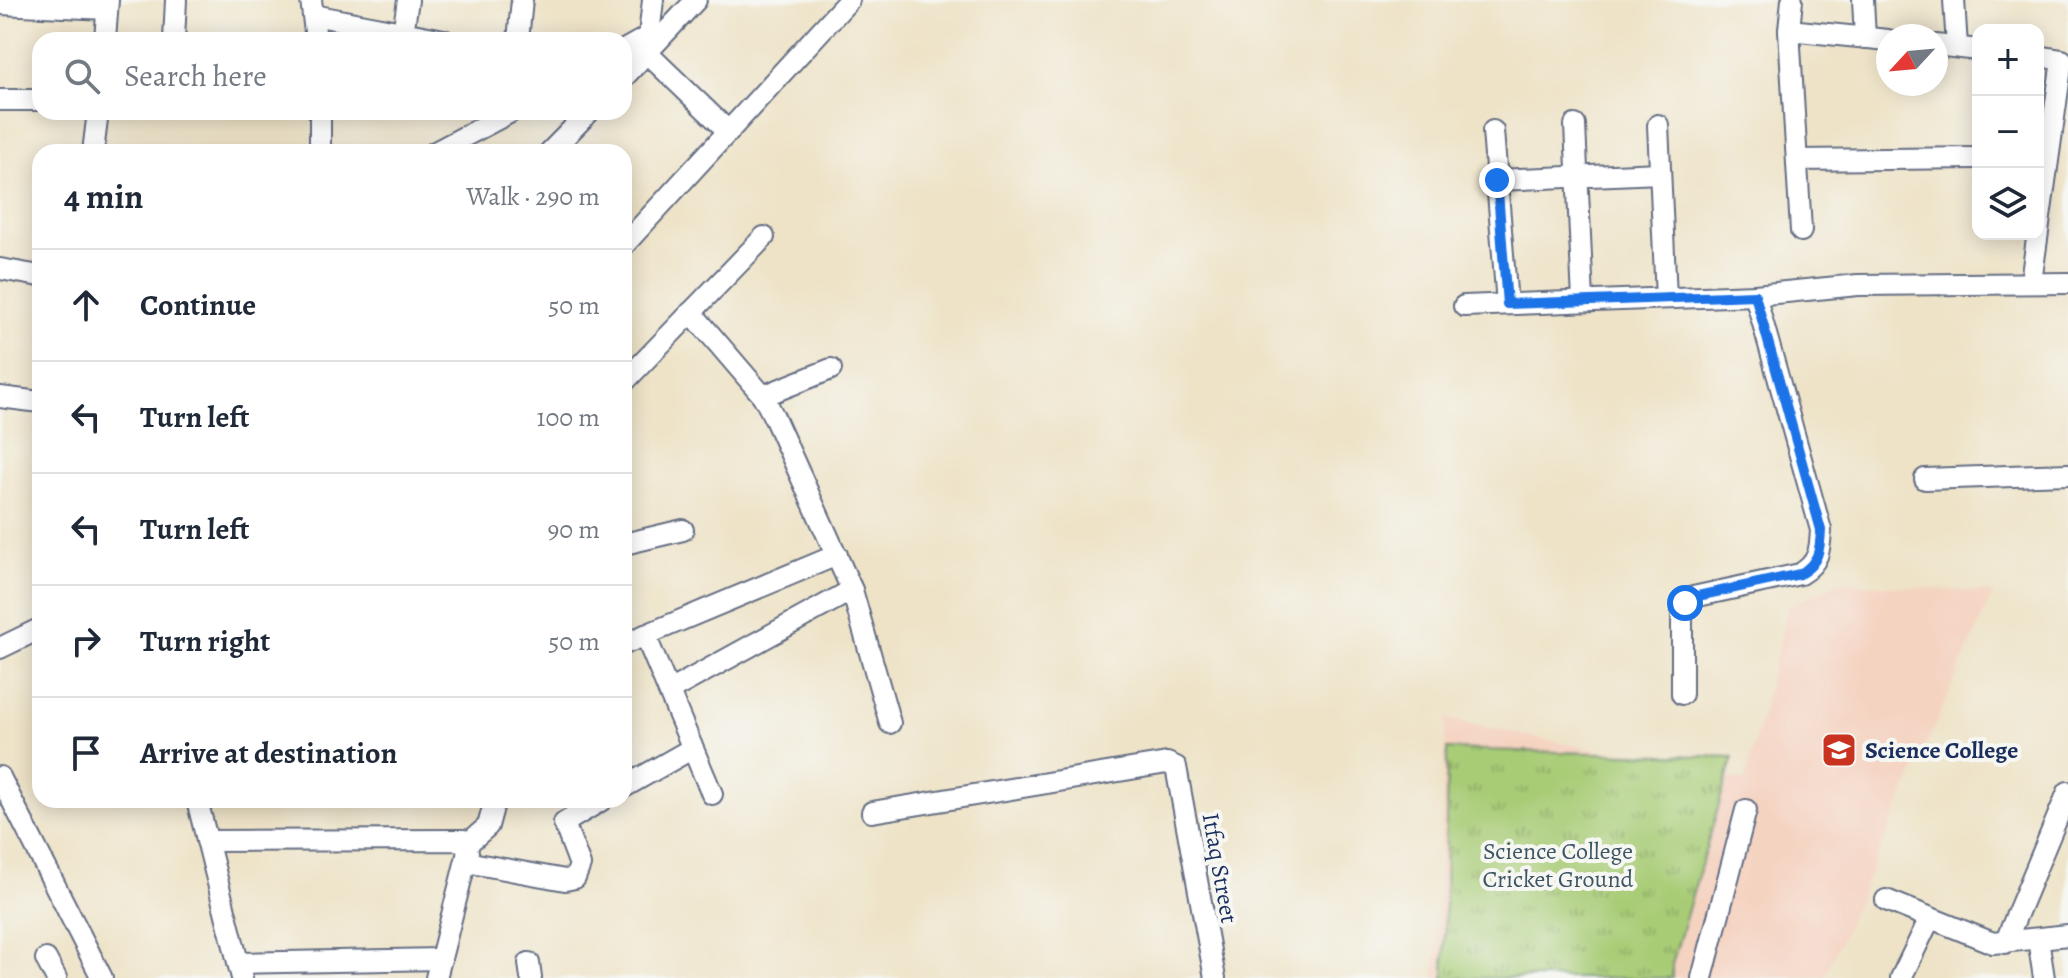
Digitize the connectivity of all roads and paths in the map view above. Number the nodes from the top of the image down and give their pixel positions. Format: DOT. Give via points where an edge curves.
graph roads {
  1 [pos="176,0"];
  2 [pos="408,0"];
  3 [pos="522,0"];
  4 [pos="653,0"];
  5 [pos="696,0"];
  6 [pos="849,0"];
  7 [pos="1792,0"];
  8 [pos="1863,0"];
  9 [pos="1954,0"];
  10 [pos="0,4"];
  11 [pos="108,4"];
  12 [pos="312,8"];
  13 [pos="1789,30"];
  14 [pos="106,32"];
  15 [pos="174,32"];
  16 [pos="315,32"];
  17 [pos="399,32"];
  18 [pos="403,32"];
  19 [pos="519,32"];
  20 [pos="1865,38"];
  21 [pos="1876,39"];
  22 [pos="648,45"];
  23 [pos="1948,46"];
  24 [pos="1957,47"];
  25 [pos="632,48"];
  26 [pos="1972,49"];
  27 [pos="2044,57"];
  28 [pos="632,66"];
  29 [pos="0,100"];
  30 [pos="32,100"];
  31 [pos="97,120"];
  32 [pos="320,120"];
  33 [pos="496,120"];
  34 [pos="581,120"];
  35 [pos="1575,125"];
  36 [pos="1658,125"];
  37 [pos="1493,131"];
  38 [pos="729,132"];
  39 [pos="94,144"];
  40 [pos="320,144"];
  41 [pos="450,144"];
  42 [pos="558,144"];
  43 [pos="1972,158"];
  44 [pos="2052,158"];
  45 [pos="1797,160"];
  46 [pos="1660,173"];
  47 [pos="1577,176"];
  48 [pos="1497,180"];
  49 [pos="1801,231"];
  50 [pos="632,236"];
  51 [pos="764,237"];
  52 [pos="0,269"];
  53 [pos="32,275"];
  54 [pos="2031,282"];
  55 [pos="2068,283"];
  56 [pos="1755,295"];
  57 [pos="1666,298"];
  58 [pos="1583,301"];
  59 [pos="1507,304"];
  60 [pos="1464,306"];
  61 [pos="691,312"];
  62 [pos="831,369"];
  63 [pos="632,374"];
  64 [pos="763,396"];
  65 [pos="0,397"];
  66 [pos="32,401"];
  67 [pos="2068,474"];
  68 [pos="1925,479"];
  69 [pos="683,530"];
  70 [pos="632,542"];
  71 [pos="837,555"];
  72 [pos="852,590"];
  73 [pos="32,632"];
  74 [pos="645,635"];
  75 [pos="632,641"];
  76 [pos="0,648"];
  77 [pos="669,691"];
  78 [pos="1682,694"];
  79 [pos="890,723"];
  80 [pos="693,748"];
  81 [pos="0,777"];
  82 [pos="632,782"];
  83 [pos="712,794"];
  84 [pos="2067,800"];
  85 [pos="199,808"];
  86 [pos="493,808"];
  87 [pos="589,808"];
  88 [pos="1746,810"];
  89 [pos="872,812"];
  90 [pos="207,841"];
  91 [pos="466,854"];
  92 [pos="1886,900"];
  93 [pos="1930,918"];
  94 [pos="2068,935"];
  95 [pos="2038,939"];
  96 [pos="2005,943"];
  97 [pos="439,968"];
  98 [pos="240,970"];
  99 [pos="102,978"];
  100 [pos="1215,978"];
  101 [pos="1702,978"];
  102 [pos="1901,978"];
  103 [pos="2044,978"];
  1 -- 15 [label="street"];
  2 -- 18 [label="street"];
  3 -- 19 [label="street"];
  4 -- 22 [label="street"];
  5 -- 22 [label="street"];
  6 -- 38 [label="street"];
  7 -- 13 [label="street"];
  8 -- 20 [label="street"];
  9 -- 24 [label="street"];
  10 -- 11 [label="street"];
  11 -- 14 [label="street"];
  12 -- 16 [label="street"];
  12 -- 17 [label="street"];
  13 -- 20 [label="street"];
  13 -- 45 [label="street"];
  20 -- 21 [label="street"];
  22 -- 25 [label="street"];
  22 -- 28 [label="street"];
  22 -- 38 [label="street"];
  23 -- 24 [label="street"];
  24 -- 26 [label="street"];
  27 -- 44 [label="street" via="2062,60"];
  29 -- 30 [label="street"];
  31 -- 39 [label="street"];
  32 -- 40 [label="street"];
  33 -- 41 [label="street"];
  34 -- 42 [label="street"];
  35 -- 47 [label="street"];
  36 -- 46 [label="street"];
  37 -- 48 [label="street"];
  38 -- 50 [label="street"];
  43 -- 45 [label="street"];
  44 -- 54 [label="street"];
  45 -- 49 [label="street"];
  46 -- 47 [label="street"];
  46 -- 57 [label="street"];
  47 -- 48 [label="street"];
  47 -- 58 [label="street"];
  48 -- 59 [label="street"];
  51 -- 61 [label="street"];
  52 -- 53 [label="street"];
  54 -- 55 [label="street"];
  54 -- 56 [label="street" via="1858,285"];
  56 -- 57 [label="street"];
  56 -- 78 [label="street" via="1821,530 1819,555 1800,574 1685,603"];
  57 -- 58 [label="street"];
  58 -- 59 [label="street"];
  59 -- 60 [label="street"];
  61 -- 63 [label="street"];
  61 -- 64 [label="street"];
  62 -- 64 [label="street"];
  64 -- 71 [label="street"];
  65 -- 66 [label="street"];
  67 -- 68 [label="street"];
  69 -- 70 [label="street"];
  71 -- 72 [label="street"];
  71 -- 74 [label="street"];
  72 -- 77 [label="street"];
  72 -- 79 [label="street"];
  73 -- 76 [label="street"];
  74 -- 75 [label="street"];
  74 -- 77 [label="street"];
  77 -- 80 [label="street"];
  80 -- 82 [label="street"];
  80 -- 83 [label="street"];
  81 -- 99 [label="street"];
  84 -- 96 [label="street"];
  85 -- 90 [label="street"];
  86 -- 91 [label="street" via="488,826"];
  87 -- 91 [label="street" via="564,823 580,865 575,878 565,880"];
  88 -- 101 [label="street"];
  89 -- 100 [label="street, Itfaq Street" via="1167,763 1176,767"];
  90 -- 91 [label="street" via="457,839"];
  90 -- 98 [label="street"];
  91 -- 97 [label="street"];
  92 -- 93 [label="street"];
  93 -- 96 [label="street" via="1978,939"];
  93 -- 102 [label="street"];
  94 -- 95 [label="street"];
  95 -- 96 [label="street"];
  95 -- 103 [label="street"];
  97 -- 98 [label="street"];
}
